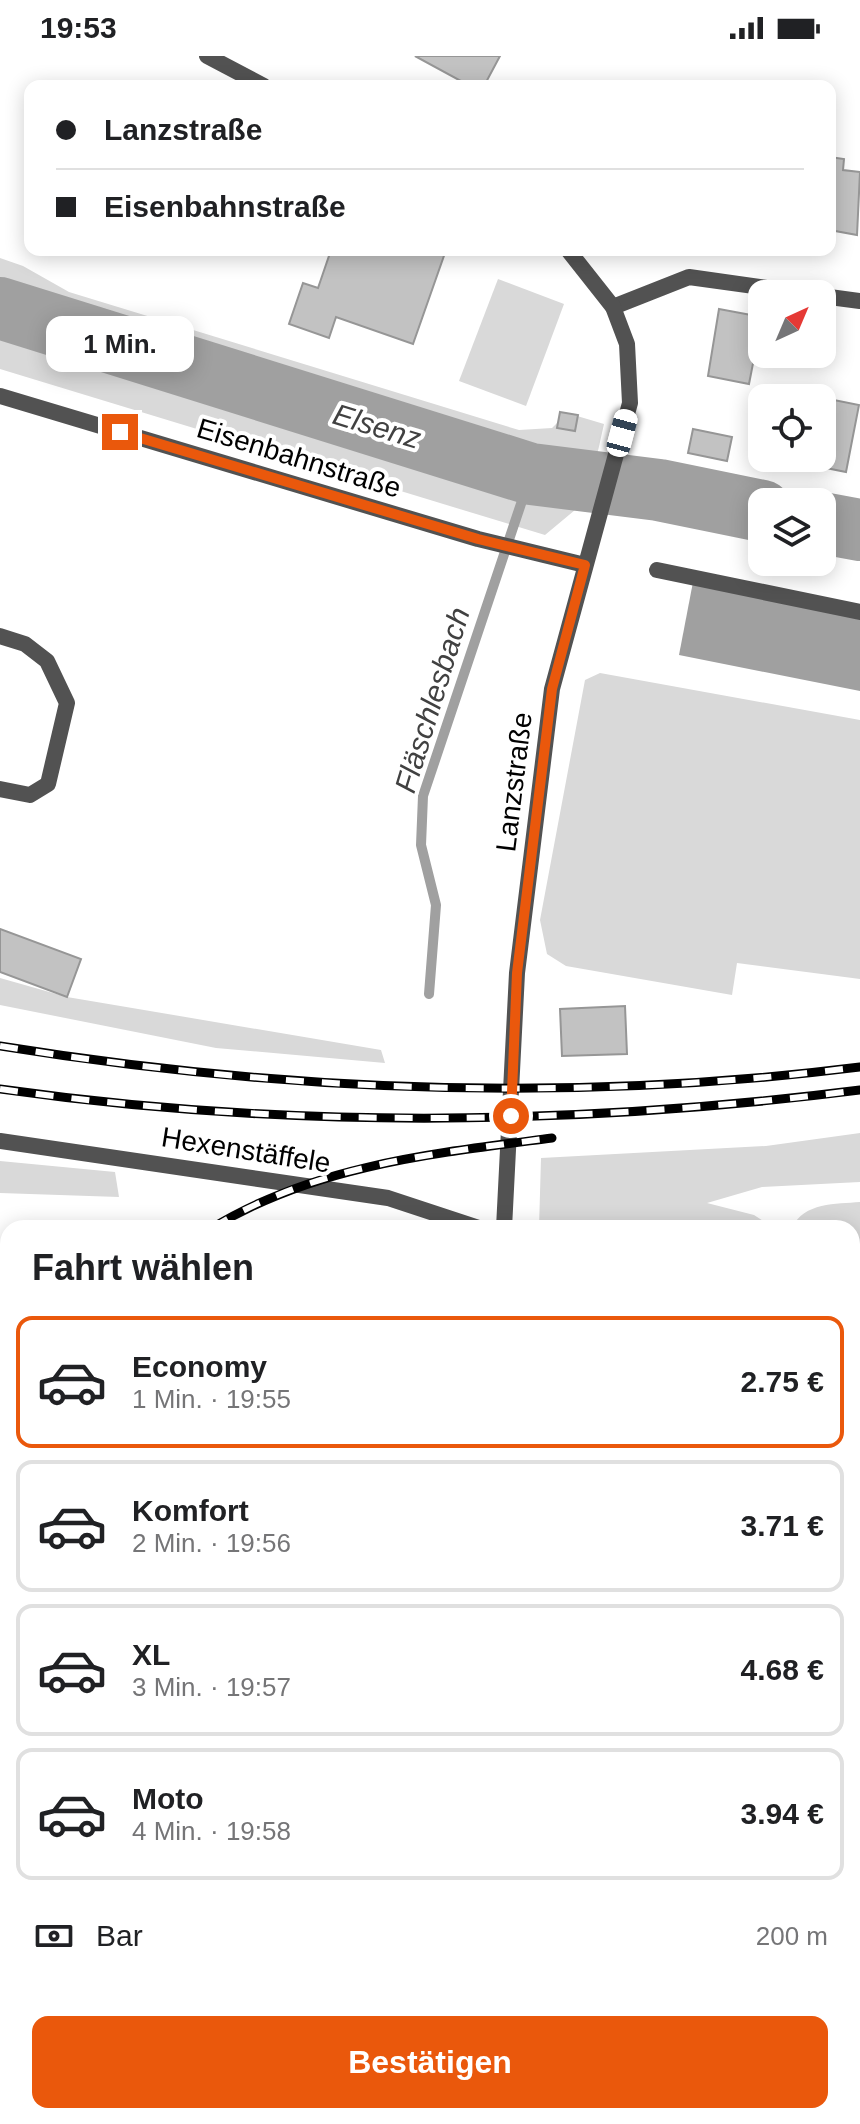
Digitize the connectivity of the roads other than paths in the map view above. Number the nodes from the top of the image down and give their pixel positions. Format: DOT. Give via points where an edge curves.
graph roads {
  1 [pos="207,56"];
  2 [pos="253,80"];
  3 [pos="573,256"];
  4 [pos="748,285"];
  5 [pos="836,298"];
  6 [pos="860,301"];
  7 [pos="613,307"];
  8 [pos="0,396"];
  9 [pos="585,565"];
  10 [pos="657,570"];
  11 [pos="860,612"];
  12 [pos="0,636"];
  13 [pos="0,789"];
  14 [pos="0,1141"];
  15 [pos="455,1220"];
  16 [pos="504,1220"];
  1 -- 2 [label="street"];
  3 -- 7 [label="street, Lanzstraße"];
  4 -- 7 [label="street" via="689,277"];
  5 -- 6 [label="street"];
  7 -- 9 [label="street, Lanzstraße" via="627,344 630,403"];
  8 -- 9 [label="street, Eisenbahnstraße" via="478,539"];
  9 -- 16 [label="street, Lanzstraße" via="552,689 517,973"];
  10 -- 11 [label="street"];
  12 -- 13 [label="street" via="25,644 47,661 67,703 48,784 30,795"];
  14 -- 15 [label="street, Hexenstäffele" via="388,1198"];
}
